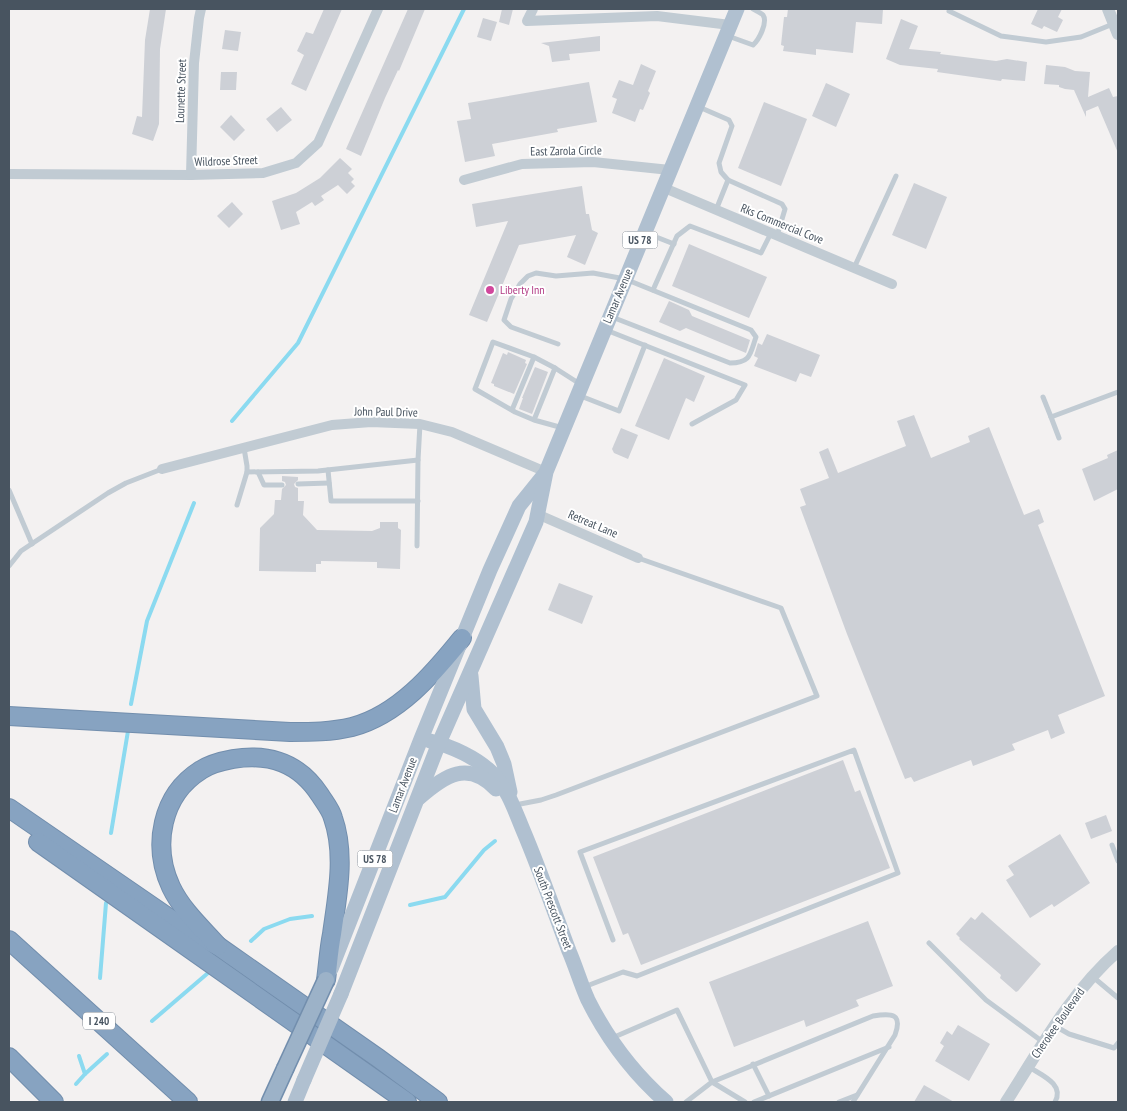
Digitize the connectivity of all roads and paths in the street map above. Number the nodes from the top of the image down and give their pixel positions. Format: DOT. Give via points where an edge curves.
graph roads {
  1 [pos="202,9"];
  2 [pos="378,9"];
  3 [pos="533,9"];
  4 [pos="736,9"];
  5 [pos="753,9"];
  6 [pos="1108,9"];
  7 [pos="949,10"];
  8 [pos="658,12"];
  9 [pos="1116,28"];
  10 [pos="728,30"];
  11 [pos="697,106"];
  12 [pos="670,170"];
  13 [pos="9,174"];
  14 [pos="190,175"];
  15 [pos="896,176"];
  16 [pos="464,180"];
  17 [pos="728,180"];
  18 [pos="662,187"];
  19 [pos="716,211"];
  20 [pos="644,232"];
  21 [pos="774,235"];
  22 [pos="674,244"];
  23 [pos="854,268"];
  24 [pos="625,279"];
  25 [pos="892,284"];
  26 [pos="653,290"];
  27 [pos="606,323"];
  28 [pos="558,344"];
  29 [pos="645,345"];
  30 [pos="534,357"];
  31 [pos="555,368"];
  32 [pos="579,390"];
  33 [pos="1118,392"];
  34 [pos="1043,397"];
  35 [pos="512,410"];
  36 [pos="1050,417"];
  37 [pos="534,420"];
  38 [pos="420,424"];
  39 [pos="692,424"];
  40 [pos="564,428"];
  41 [pos="1059,438"];
  42 [pos="244,448"];
  43 [pos="418,460"];
  44 [pos="162,470"];
  45 [pos="328,470"];
  46 [pos="247,472"];
  47 [pos="258,472"];
  48 [pos="546,472"];
  49 [pos="330,483"];
  50 [pos="298,484"];
  51 [pos="282,485"];
  52 [pos="9,490"];
  53 [pos="418,501"];
  54 [pos="237,505"];
  55 [pos="538,514"];
  56 [pos="32,544"];
  57 [pos="417,546"];
  58 [pos="638,558"];
  59 [pos="9,566"];
  60 [pos="462,638"];
  61 [pos="471,671"];
  62 [pos="9,716"];
  63 [pos="421,738"];
  64 [pos="439,743"];
  65 [pos="418,799"];
  66 [pos="512,806"];
  67 [pos="9,808"];
  68 [pos="9,820"];
  69 [pos="1112,845"];
  70 [pos="1118,860"];
  71 [pos="9,940"];
  72 [pos="613,940"];
  73 [pos="930,943"];
  74 [pos="218,946"];
  75 [pos="1118,951"];
  76 [pos="1093,977"];
  77 [pos="326,980"];
  78 [pos="583,987"];
  79 [pos="1118,998"];
  80 [pos="1054,1025"];
  81 [pos="610,1039"];
  82 [pos="1044,1042"];
  83 [pos="1118,1043"];
  84 [pos="889,1047"];
  85 [pos="9,1057"];
  86 [pos="753,1064"];
  87 [pos="1028,1067"];
  88 [pos="712,1082"];
  89 [pos="857,1095"];
  90 [pos="769,1096"];
  91 [pos="54,1102"];
  92 [pos="188,1102"];
  93 [pos="270,1102"];
  94 [pos="295,1102"];
  95 [pos="407,1102"];
  96 [pos="438,1102"];
  97 [pos="666,1102"];
  98 [pos="686,1102"];
  99 [pos="745,1102"];
  100 [pos="754,1102"];
  101 [pos="839,1102"];
  102 [pos="853,1102"];
  103 [pos="1006,1102"];
  104 [pos="1054,1102"];
  1 -- 14 [label="street, Lounette Street" via="194,63"];
  2 -- 14 [label="street, Wildrose Street" via="318,143 296,162 263,173"];
  3 -- 8 [label="street" via="527,21"];
  4 -- 10 [label="main road, Lamar Avenue / US 78"];
  5 -- 10 [label="lane" via="762,14 765,22 753,45"];
  6 -- 9 [label="street"];
  7 -- 9 [label="lane" via="1001,36 1046,42"];
  8 -- 10 [label="street"];
  10 -- 11 [label="main road, Lamar Avenue / US 78"];
  11 -- 12 [label="main road, Lamar Avenue / US 78"];
  11 -- 17 [label="lane" via="729,120 732,126 719,163"];
  12 -- 16 [label="street, East Zarola Circle" via="593,162 522,164"];
  12 -- 18 [label="main road, Lamar Avenue / US 78"];
  13 -- 14 [label="street, Wildrose Street"];
  15 -- 23 [label="lane"];
  17 -- 19 [label="lane"];
  17 -- 21 [label="lane" via="782,204 784,215"];
  18 -- 19 [label="street, Rks Commercial Cove"];
  18 -- 20 [label="main road, Lamar Avenue / US 78"];
  19 -- 21 [label="street, Rks Commercial Cove"];
  20 -- 22 [label="lane"];
  20 -- 24 [label="main road, Lamar Avenue / US 78"];
  21 -- 22 [label="lane" via="761,253 690,226 677,236"];
  21 -- 23 [label="street, Rks Commercial Cove"];
  22 -- 26 [label="lane"];
  23 -- 25 [label="street, Rks Commercial Cove"];
  24 -- 26 [label="lane"];
  24 -- 27 [label="main road, Lamar Avenue / US 78"];
  24 -- 28 [label="lane" via="592,273 556,276 536,273 528,276 520,284 504,320 511,327"];
  26 -- 27 [label="lane" via="751,330 756,336 749,358 742,363 730,363"];
  27 -- 29 [label="lane"];
  27 -- 32 [label="main road, Lamar Avenue / US 78"];
  29 -- 32 [label="lane" via="619,411"];
  29 -- 39 [label="lane" via="745,384 736,400"];
  30 -- 31 [label="lane"];
  30 -- 35 [label="lane" via="529,377"];
  30 -- 35 [label="lane" via="493,342 475,389"];
  31 -- 32 [label="lane"];
  31 -- 37 [label="lane" via="539,400"];
  32 -- 40 [label="main road, Lamar Avenue / US 78"];
  33 -- 36 [label="lane"];
  34 -- 36 [label="lane"];
  35 -- 37 [label="lane"];
  36 -- 41 [label="lane"];
  37 -- 40 [label="lane"];
  38 -- 42 [label="street, John Paul Drive" via="371,422 332,425"];
  38 -- 43 [label="lane"];
  38 -- 48 [label="street, John Paul Drive" via="452,432"];
  40 -- 48 [label="main road, Lamar Avenue / US 78"];
  42 -- 44 [label="street, John Paul Drive"];
  42 -- 46 [label="lane"];
  43 -- 45 [label="lane"];
  43 -- 53 [label="lane"];
  44 -- 56 [label="lane" via="126,482"];
  45 -- 47 [label="lane"];
  45 -- 49 [label="lane"];
  46 -- 47 [label="lane"];
  46 -- 54 [label="lane"];
  47 -- 51 [label="lane" via="264,486"];
  48 -- 55 [label="main road, Lamar Avenue / US 78"];
  48 -- 60 [label="main road, Lamar Avenue / US 78" via="519,506"];
  49 -- 50 [label="lane"];
  49 -- 53 [label="lane" via="331,501"];
  52 -- 56 [label="lane"];
  53 -- 57 [label="lane"];
  55 -- 58 [label="street, Retreat Lane"];
  55 -- 61 [label="main road, Lamar Avenue / US 78"];
  56 -- 59 [label="lane"];
  58 -- 66 [label="lane" via="781,608 817,696 556,795"];
  60 -- 62 [label="highway" via="444,661 393,707 370,720 336,730 290,732"];
  60 -- 63 [label="main road, Lamar Avenue / US 78"];
  61 -- 64 [label="main road, Lamar Avenue / US 78"];
  61 -- 66 [label="main road" via="474,710 504,764"];
  63 -- 64 [label="main road, South Prescott Street"];
  63 -- 77 [label="main road, Lamar Avenue / US 78"];
  64 -- 65 [label="main road, Lamar Avenue / US 78"];
  64 -- 66 [label="main road, South Prescott Street" via="486,767 504,788"];
  65 -- 66 [label="main road" via="448,777 472,774 485,778"];
  65 -- 94 [label="main road, Lamar Avenue / US 78, bridge"];
  66 -- 78 [label="main road, South Prescott Street"];
  67 -- 74 [label="highway" via="188,931"];
  68 -- 95 [label="highway"];
  69 -- 70 [label="lane"];
  71 -- 92 [label="highway, I 240"];
  72 -- 78 [label="lane" via="580,852 854,750 898,872 637,976 623,972"];
  73 -- 82 [label="lane" via="986,1000"];
  74 -- 77 [label="highway" via="186,912 170,885 160,844 166,813 174,796 200,770 244,757 276,759 311,783 333,817 336,830 339,880"];
  74 -- 96 [label="highway"];
  75 -- 76 [label="street, Cherokee Boulevard"];
  76 -- 79 [label="lane"];
  76 -- 80 [label="street, Cherokee Boulevard"];
  77 -- 93 [label="highway, Lamar Avenue / US 78, bridge"];
  78 -- 81 [label="main road, South Prescott Street"];
  80 -- 82 [label="street, Cherokee Boulevard"];
  80 -- 83 [label="lane" via="1069,1034 1114,1048"];
  81 -- 88 [label="lane" via="677,1010"];
  81 -- 97 [label="main road, South Prescott Street" via="645,1083"];
  82 -- 87 [label="street, Cherokee Boulevard"];
  84 -- 86 [label="lane" via="899,1025 897,1019 887,1014 872,1016"];
  84 -- 89 [label="lane"];
  84 -- 90 [label="lane"];
  85 -- 91 [label="highway"];
  86 -- 88 [label="lane"];
  86 -- 90 [label="lane"];
  87 -- 103 [label="street, Cherokee Boulevard"];
  87 -- 104 [label="lane" via="1055,1085 1057,1098"];
  88 -- 98 [label="lane"];
  88 -- 99 [label="lane"];
  89 -- 101 [label="lane"];
  89 -- 102 [label="lane"];
  90 -- 100 [label="lane"];
}
